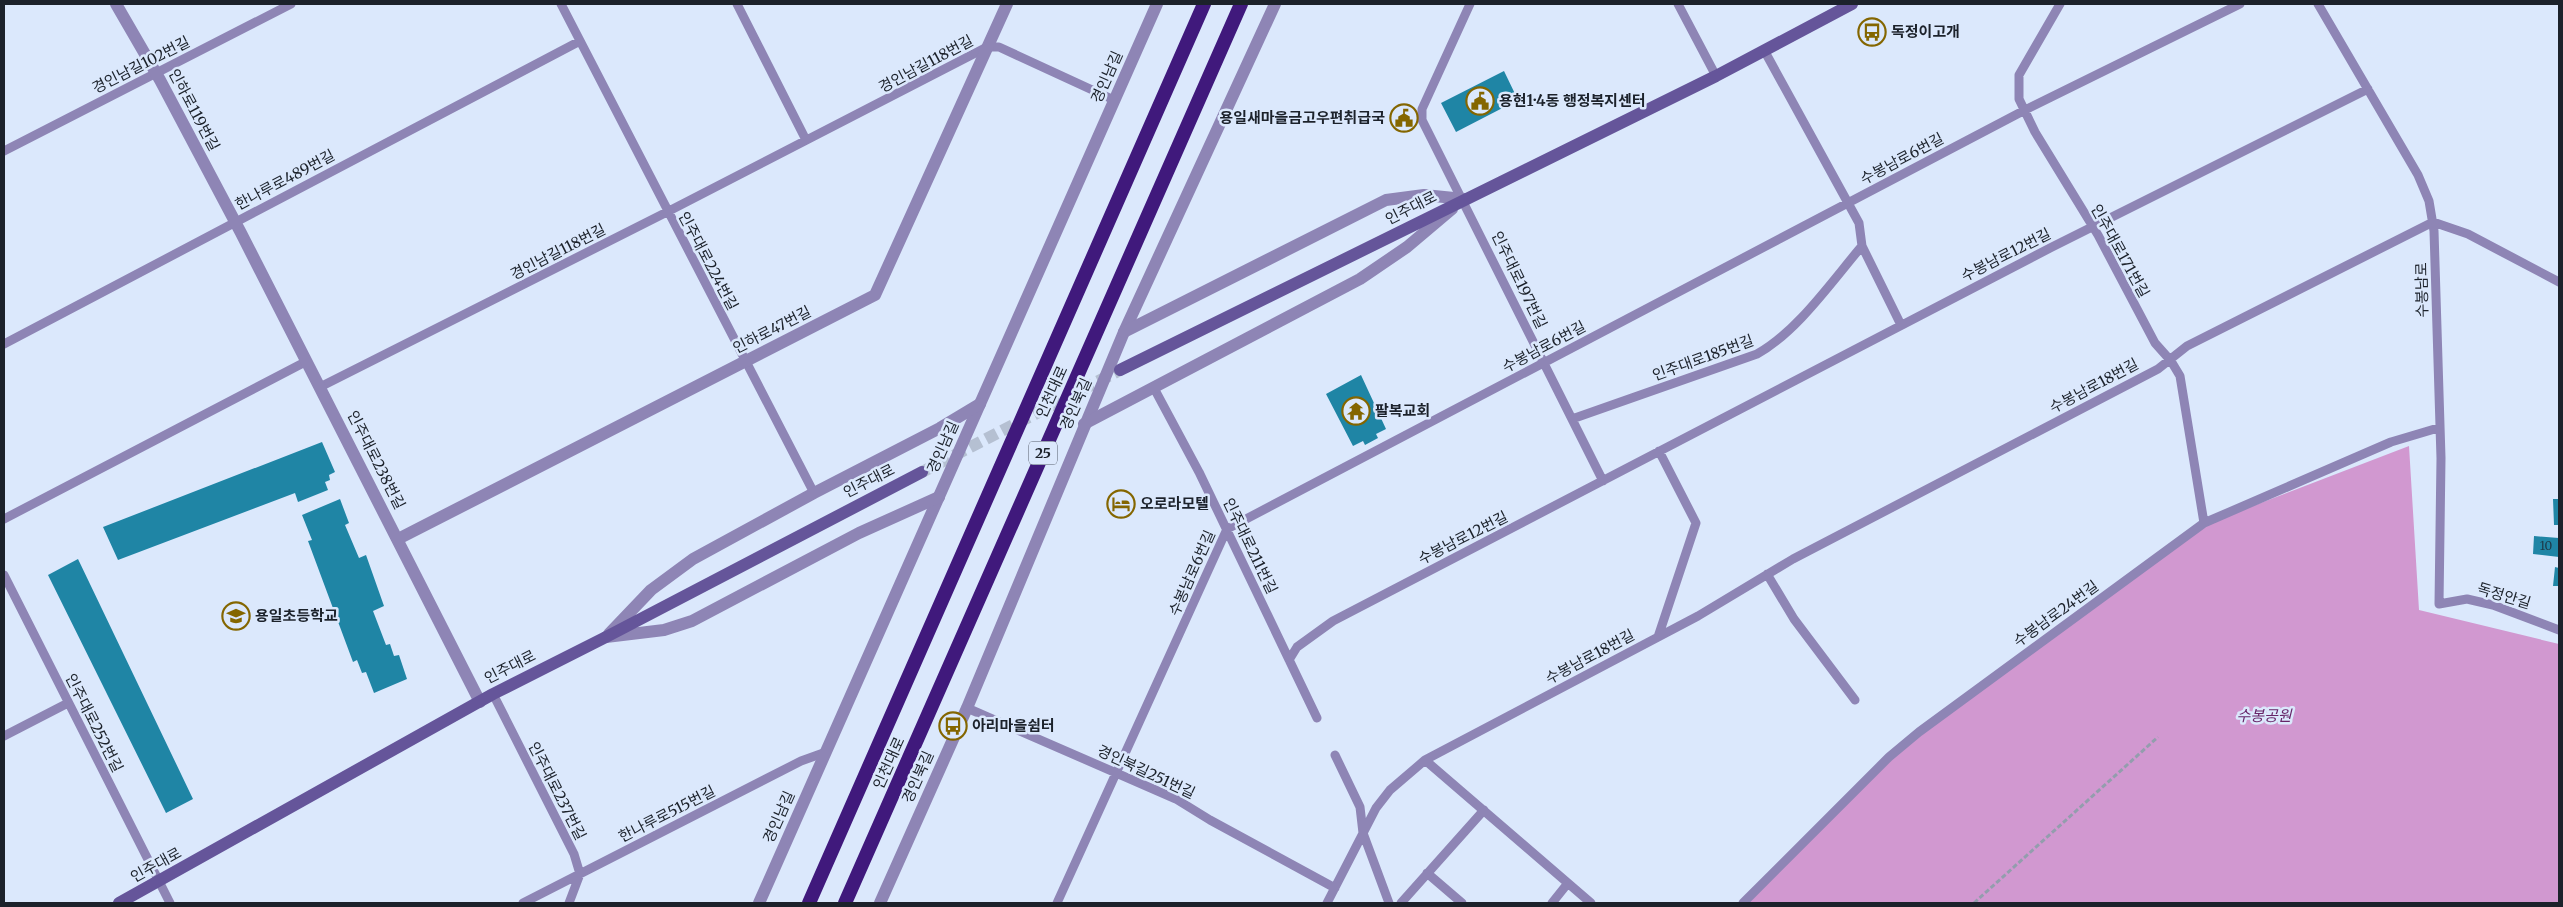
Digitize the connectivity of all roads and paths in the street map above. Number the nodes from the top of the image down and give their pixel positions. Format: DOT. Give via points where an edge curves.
graph roads {
  1 [pos="116,4"];
  2 [pos="291,4"];
  3 [pos="561,4"];
  4 [pos="737,4"];
  5 [pos="1007,4"];
  6 [pos="1157,4"];
  7 [pos="1204,4"];
  8 [pos="1240,4"];
  9 [pos="1275,4"];
  10 [pos="1470,4"];
  11 [pos="1678,4"];
  12 [pos="1852,4"];
  13 [pos="2060,4"];
  14 [pos="2240,4"];
  15 [pos="2318,4"];
  16 [pos="580,41"];
  17 [pos="987,47"];
  18 [pos="1764,50"];
  19 [pos="156,72"];
  20 [pos="1716,76"];
  21 [pos="2368,89"];
  22 [pos="1114,100"];
  23 [pos="2025,110"];
  24 [pos="806,140"];
  25 [pos="4,151"];
  26 [pos="1464,199"];
  27 [pos="1848,203"];
  28 [pos="667,212"];
  29 [pos="2433,222"];
  30 [pos="238,228"];
  31 [pos="2093,228"];
  32 [pos="1862,246"];
  33 [pos="2559,282"];
  34 [pos="1901,325"];
  35 [pos="1124,332"];
  36 [pos="4,344"];
  37 [pos="2169,360"];
  38 [pos="307,361"];
  39 [pos="745,362"];
  40 [pos="1544,362"];
  41 [pos="1120,370"];
  42 [pos="320,387"];
  43 [pos="1154,388"];
  44 [pos="980,404"];
  45 [pos="1572,419"];
  46 [pos="1084,424"];
  47 [pos="2438,428"];
  48 [pos="1659,451"];
  49 [pos="922,472"];
  50 [pos="1603,481"];
  51 [pos="814,493"];
  52 [pos="939,497"];
  53 [pos="4,518"];
  54 [pos="2204,523"];
  55 [pos="1227,529"];
  56 [pos="398,539"];
  57 [pos="1767,574"];
  58 [pos="4,575"];
  59 [pos="2439,604"];
  60 [pos="2559,630"];
  61 [pos="606,637"];
  62 [pos="1658,637"];
  63 [pos="1289,660"];
  64 [pos="493,694"];
  65 [pos="1855,700"];
  66 [pos="480,702"];
  67 [pos="68,703"];
  68 [pos="967,708"];
  69 [pos="1317,718"];
  70 [pos="4,736"];
  71 [pos="2158,738"];
  72 [pos="826,752"];
  73 [pos="1335,755"];
  74 [pos="1425,760"];
  75 [pos="1117,772"];
  76 [pos="1484,810"];
  77 [pos="1363,833"];
  78 [pos="580,874"];
  79 [pos="1427,874"];
  80 [pos="159,883"];
  81 [pos="1568,883"];
  82 [pos="1335,888"];
  83 [pos="119,903"];
  84 [pos="170,903"];
  85 [pos="522,903"];
  86 [pos="569,903"];
  87 [pos="759,903"];
  88 [pos="809,903"];
  89 [pos="845,903"];
  90 [pos="880,903"];
  91 [pos="1057,903"];
  92 [pos="1327,903"];
  93 [pos="1388,903"];
  94 [pos="1401,903"];
  95 [pos="1462,903"];
  96 [pos="1552,903"];
  97 [pos="1591,903"];
  98 [pos="1743,903"];
  99 [pos="1974,903"];
  1 -- 19 [label="street, 인하로119번길"];
  2 -- 19 [label="lane, 경인남길102번길"];
  3 -- 16 [label="lane, 인주대로224번길"];
  4 -- 24 [label="lane"];
  5 -- 17 [label="street, 인하로47번길"];
  6 -- 22 [label="street, 경인남길"];
  7 -- 88 [label="highway, 인천대로 / 25"];
  8 -- 89 [label="highway, 인천대로 / 25"];
  9 -- 35 [label="street, 경인북길"];
  10 -- 26 [label="lane, 인주대로197번길" via="1422,109 1422,120"];
  11 -- 20 [label="lane"];
  12 -- 18 [label="main road, 인주대로"];
  13 -- 23 [label="lane, 인주대로171번길" via="2019,76 2019,99"];
  14 -- 23 [label="lane, 수봉남로6번길"];
  15 -- 21 [label="lane, 수봉남로"];
  16 -- 28 [label="lane, 인주대로224번길"];
  16 -- 30 [label="lane, 한나루로489번길"];
  17 -- 22 [label="lane, 경인남길118번길" via="999,47"];
  17 -- 24 [label="lane, 경인남길118번길"];
  17 -- 39 [label="street, 인하로47번길" via="875,295"];
  18 -- 20 [label="main road, 인주대로"];
  18 -- 27 [label="lane"];
  19 -- 25 [label="lane, 경인남길102번길"];
  19 -- 30 [label="street, 인하로119번길"];
  20 -- 26 [label="main road, 인주대로"];
  21 -- 29 [label="lane, 수봉남로" via="2418,175 2429,201"];
  21 -- 31 [label="lane, 수봉남로12번길"];
  22 -- 44 [label="street, 경인남길"];
  23 -- 27 [label="lane, 수봉남로6번길"];
  23 -- 31 [label="lane, 인주대로171번길"];
  24 -- 28 [label="lane, 경인남길118번길"];
  26 -- 35 [label="street" via="1424,195 1386,200"];
  26 -- 40 [label="lane, 인주대로197번길"];
  26 -- 41 [label="main road, 인주대로"];
  26 -- 43 [label="street" via="1407,247 1360,279"];
  27 -- 32 [label="lane" via="1859,223"];
  27 -- 40 [label="lane, 수봉남로6번길"];
  28 -- 39 [label="lane, 인주대로224번길"];
  28 -- 42 [label="lane, 경인남길118번길"];
  29 -- 33 [label="lane" via="2468,234"];
  29 -- 37 [label="lane, 수봉남로18번길" via="2187,346"];
  29 -- 47 [label="lane, 수봉남로"];
  30 -- 36 [label="lane, 한나루로489번길"];
  30 -- 38 [label="street, 인주대로238번길"];
  31 -- 34 [label="lane, 수봉남로12번길"];
  31 -- 37 [label="lane, 인주대로171번길" via="2155,344"];
  32 -- 34 [label="lane"];
  32 -- 45 [label="lane, 인주대로185번길" via="1773,346"];
  34 -- 48 [label="lane, 수봉남로12번길"];
  35 -- 46 [label="street, 경인북길"];
  37 -- 54 [label="lane, 인주대로171번길" via="2180,376"];
  37 -- 57 [label="lane, 수봉남로18번길" via="2158,369"];
  38 -- 42 [label="street, 인주대로238번길"];
  38 -- 53 [label="lane"];
  39 -- 51 [label="lane, 인주대로224번길"];
  39 -- 56 [label="street, 인하로47번길"];
  40 -- 45 [label="lane, 인주대로197번길"];
  40 -- 55 [label="lane, 수봉남로6번길"];
  42 -- 56 [label="street, 인주대로238번길"];
  43 -- 46 [label="street"];
  43 -- 55 [label="lane, 인주대로211번길"];
  44 -- 51 [label="street"];
  44 -- 52 [label="street, 경인남길"];
  45 -- 50 [label="lane, 인주대로197번길"];
  46 -- 68 [label="street, 경인북길"];
  47 -- 54 [label="lane, 수봉남로24번길" via="2391,442"];
  47 -- 59 [label="lane, 수봉남로" via="2441,458"];
  48 -- 50 [label="lane, 수봉남로12번길"];
  48 -- 62 [label="lane" via="1696,523"];
  49 -- 61 [label="main road, 인주대로"];
  50 -- 63 [label="lane, 수봉남로12번길" via="1334,621 1297,647"];
  51 -- 61 [label="street" via="693,559 652,590"];
  52 -- 61 [label="street" via="859,533 692,621 664,630"];
  52 -- 72 [label="street, 경인남길"];
  54 -- 98 [label="lane, 수봉남로24번길" via="1897,750"];
  55 -- 63 [label="lane, 인주대로211번길"];
  55 -- 75 [label="lane, 수봉남로6번길"];
  56 -- 66 [label="street, 인주대로238번길"];
  57 -- 62 [label="lane, 수봉남로18번길"];
  57 -- 65 [label="lane" via="1794,619"];
  58 -- 67 [label="lane, 인주대로252번길"];
  59 -- 60 [label="lane, 독정안길" via="2467,599 2493,604"];
  61 -- 64 [label="main road, 인주대로"];
  62 -- 74 [label="lane, 수봉남로18번길"];
  63 -- 69 [label="lane, 인주대로211번길"];
  64 -- 66 [label="main road, 인주대로"];
  64 -- 78 [label="lane, 인주대로237번길" via="574,854"];
  66 -- 80 [label="main road, 인주대로"];
  67 -- 70 [label="lane"];
  67 -- 80 [label="lane, 인주대로252번길"];
  68 -- 75 [label="lane, 경인북길251번길"];
  68 -- 90 [label="street, 경인북길"];
  71 -- 99 [label="path"];
  72 -- 78 [label="lane, 한나루로515번길" via="801,760"];
  72 -- 87 [label="street, 경인남길"];
  73 -- 77 [label="lane" via="1360,807"];
  74 -- 76 [label="lane"];
  74 -- 77 [label="lane, 수봉남로18번길" via="1390,790"];
  75 -- 82 [label="lane, 경인북길251번길" via="1176,799"];
  75 -- 91 [label="lane, 수봉남로6번길"];
  76 -- 79 [label="lane"];
  76 -- 81 [label="lane"];
  77 -- 82 [label="lane, 수봉남로18번길"];
  77 -- 93 [label="lane"];
  78 -- 85 [label="lane, 한나루로515번길"];
  78 -- 86 [label="lane"];
  79 -- 94 [label="lane"];
  79 -- 95 [label="lane"];
  80 -- 83 [label="main road, 인주대로"];
  80 -- 84 [label="lane, 인주대로252번길"];
  81 -- 96 [label="lane"];
  81 -- 97 [label="lane"];
  82 -- 92 [label="lane, 수봉남로18번길"];
}
